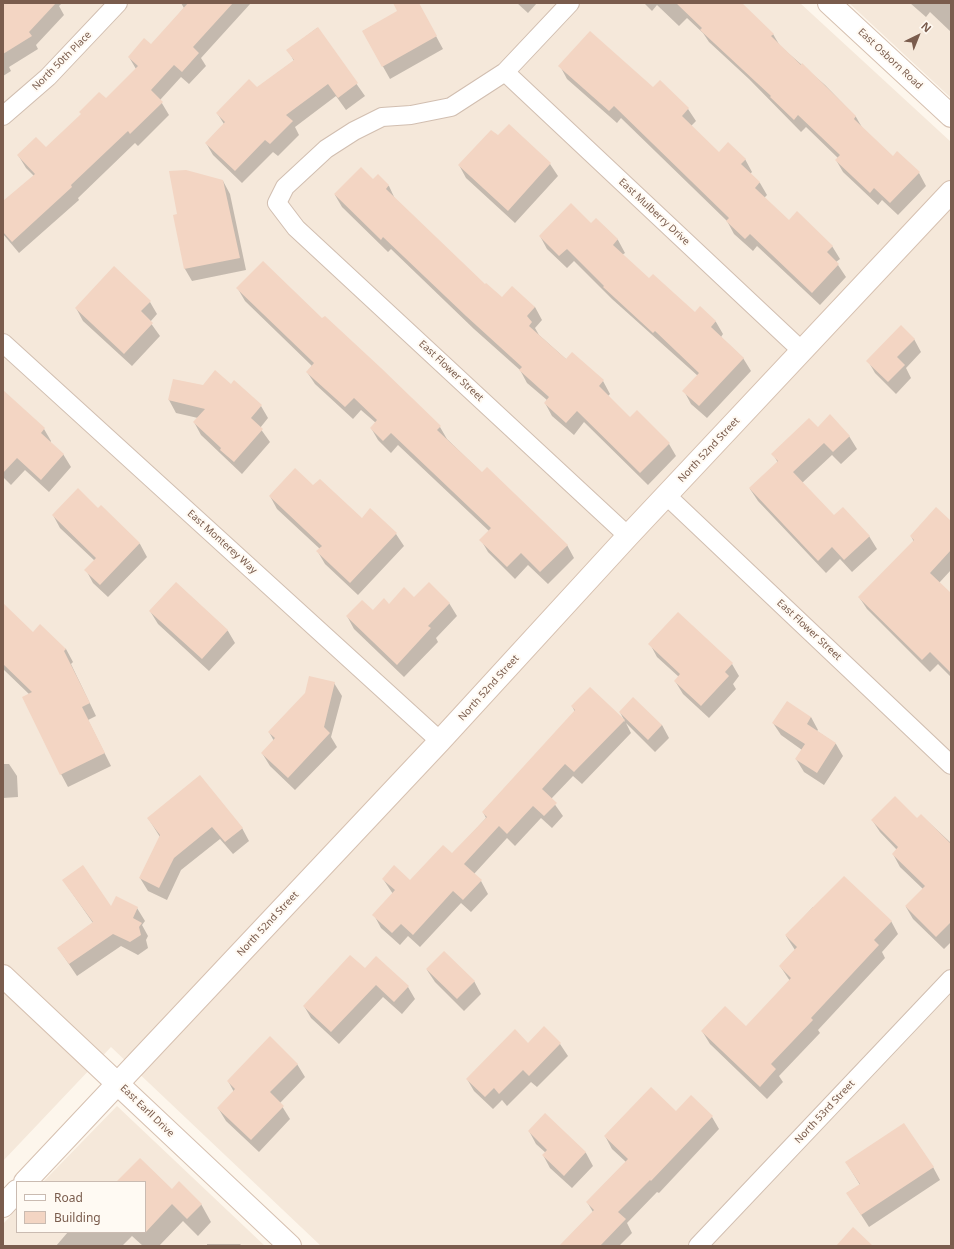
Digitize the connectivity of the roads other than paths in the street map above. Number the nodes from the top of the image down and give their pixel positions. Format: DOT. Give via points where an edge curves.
graph roads {
  1 [pos="118,3"];
  2 [pos="570,3"];
  3 [pos="829,3"];
  4 [pos="505,72"];
  5 [pos="3,116"];
  6 [pos="951,116"];
  7 [pos="951,192"];
  8 [pos="3,343"];
  9 [pos="802,351"];
  10 [pos="666,495"];
  11 [pos="628,536"];
  12 [pos="440,741"];
  13 [pos="951,765"];
  14 [pos="3,976"];
  15 [pos="951,979"];
  16 [pos="118,1083"];
  17 [pos="27,1181"];
  18 [pos="16,1192"];
  19 [pos="3,1206"];
  20 [pos="290,1246"];
  21 [pos="698,1246"];
  1 -- 5 [label="street, North 50th Place" via="48,76"];
  2 -- 4 [label="street"];
  3 -- 6 [label="street, East Osborn Road"];
  4 -- 9 [label="street, East Mulberry Drive"];
  4 -- 11 [label="street, East Flower Street" via="451,107 410,115 382,117 354,130 326,149 285,187 277,203 296,228"];
  7 -- 9 [label="street, North 52nd Street"];
  8 -- 12 [label="street, East Monterey Way"];
  9 -- 10 [label="street, North 52nd Street"];
  10 -- 11 [label="street, North 52nd Street"];
  10 -- 13 [label="street, East Flower Street"];
  11 -- 12 [label="street, North 52nd Street"];
  12 -- 16 [label="street, North 52nd Street"];
  14 -- 16 [label="street, East Earll Drive"];
  15 -- 21 [label="street, North 53rd Street"];
  16 -- 17 [label="street, North 52nd Street"];
  16 -- 20 [label="street, East Earll Drive"];
  18 -- 19 [label="street"];
}
